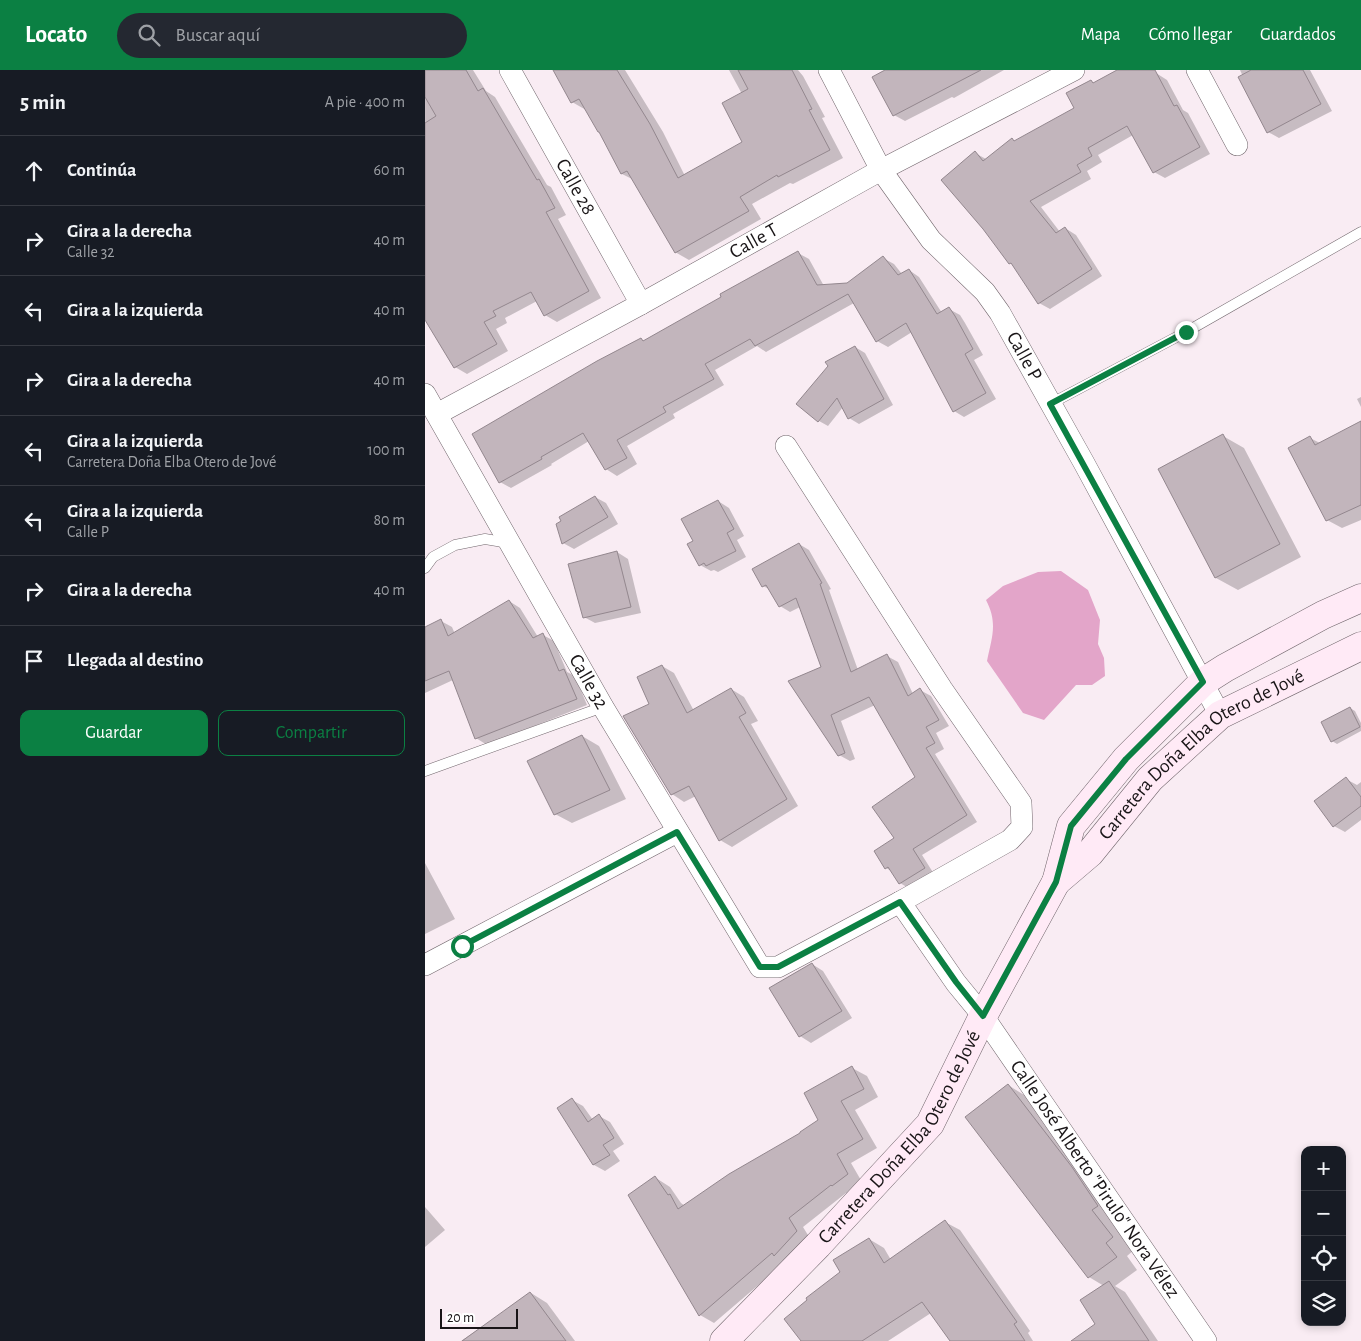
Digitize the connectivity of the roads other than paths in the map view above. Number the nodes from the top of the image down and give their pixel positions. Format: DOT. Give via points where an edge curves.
graph roads {
  1 [pos="510,70"];
  2 [pos="829,70"];
  3 [pos="1074,70"];
  4 [pos="1197,70"];
  5 [pos="1237,145"];
  6 [pos="881,170"];
  7 [pos="1361,232"];
  8 [pos="641,304"];
  9 [pos="425,394"];
  10 [pos="1050,404"];
  11 [pos="437,414"];
  12 [pos="786,446"];
  13 [pos="510,543"];
  14 [pos="425,568"];
  15 [pos="1361,598"];
  16 [pos="1361,646"];
  17 [pos="1203,682"];
  18 [pos="603,707"];
  19 [pos="1220,715"];
  20 [pos="425,771"];
  21 [pos="677,832"];
  22 [pos="1056,882"];
  23 [pos="900,902"];
  24 [pos="425,965"];
  25 [pos="983,1016"];
  26 [pos="724,1341"];
  27 [pos="1206,1341"];
  1 -- 8 [label="street, Calle 28"];
  2 -- 6 [label="street, Calle P"];
  3 -- 6 [label="street, Calle T"];
  4 -- 5 [label="street"];
  6 -- 8 [label="street, Calle T"];
  6 -- 10 [label="street, Calle P" via="931,240 985,292"];
  7 -- 10 [label="lane" via="1186,332"];
  8 -- 11 [label="street, Calle T"];
  9 -- 11 [label="street, Calle 32"];
  10 -- 17 [label="street, Calle P"];
  11 -- 13 [label="street, Calle 32"];
  12 -- 23 [label="street" via="942,688 1021,803 1022,827 1010,840"];
  13 -- 14 [label="lane" via="485,539 455,545 433,557"];
  13 -- 18 [label="street, Calle 32"];
  15 -- 17 [label="street, Carretera Doña Elba Otero de Jové" via="1323,615"];
  16 -- 19 [label="street, Carretera Doña Elba Otero de Jové"];
  17 -- 19 [label="street, Calle P"];
  17 -- 22 [label="street, Carretera Doña Elba Otero de Jové" via="1126,759 1071,826"];
  18 -- 20 [label="lane"];
  18 -- 21 [label="street, Calle 32"];
  19 -- 22 [label="street, Carretera Doña Elba Otero de Jové" via="1150,779 1090,852"];
  21 -- 23 [label="street, Calle 32" via="760,967 778,967"];
  21 -- 24 [label="street"];
  22 -- 25 [label="street, Carretera Doña Elba Otero de Jové"];
  23 -- 25 [label="street, Calle José Alberto \"Pirulo\" Nora Vélez"];
  25 -- 26 [label="street, Carretera Doña Elba Otero de Jové" via="931,1124"];
  25 -- 27 [label="street, Calle José Alberto \"Pirulo\" Nora Vélez"];
}
